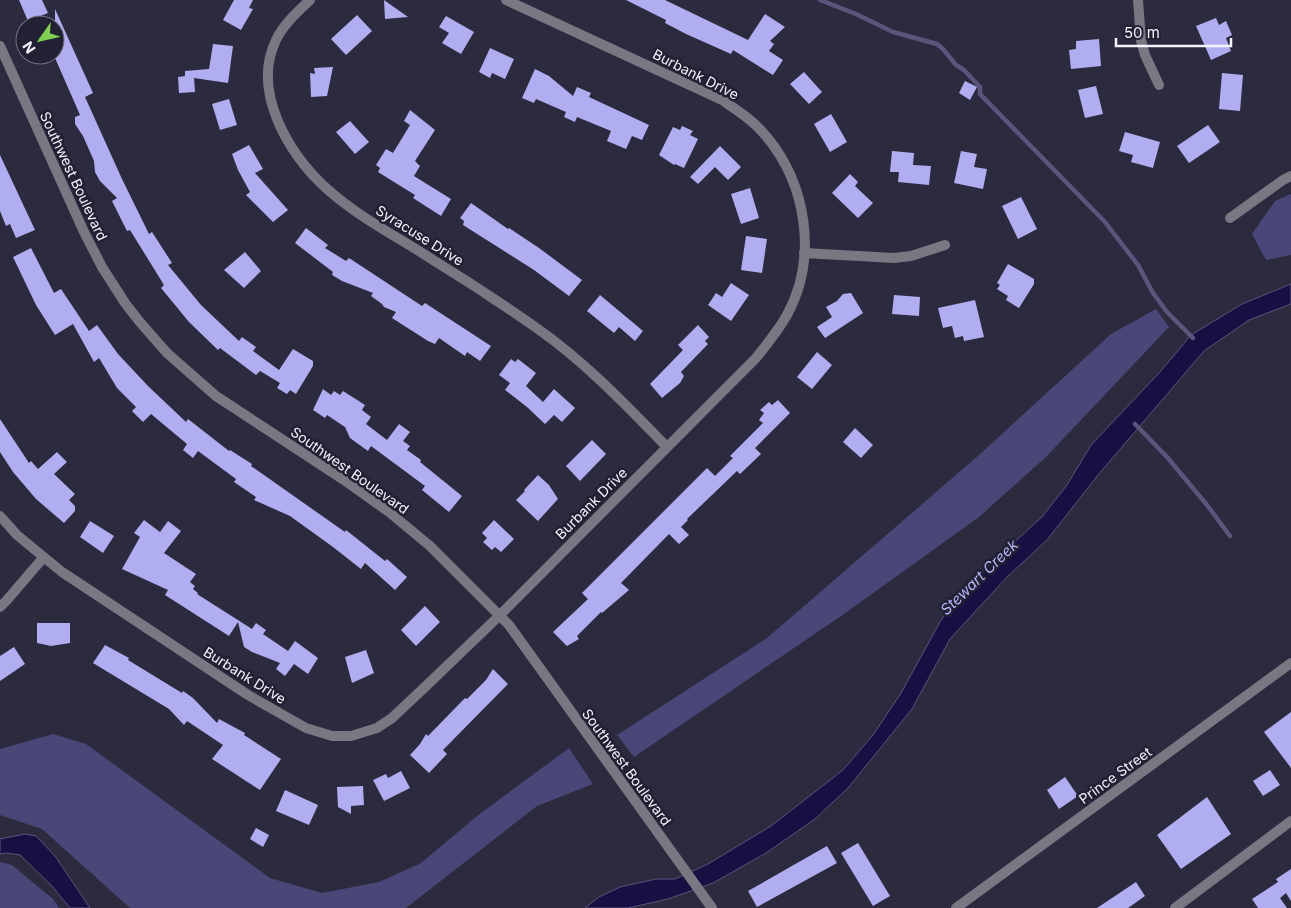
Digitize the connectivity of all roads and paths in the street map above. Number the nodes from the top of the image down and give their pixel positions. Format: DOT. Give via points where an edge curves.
graph roads {
  1 [pos="310,0"];
  2 [pos="506,0"];
  3 [pos="1138,0"];
  4 [pos="0,46"];
  5 [pos="1160,85"];
  6 [pos="1291,176"];
  7 [pos="1230,218"];
  8 [pos="945,245"];
  9 [pos="804,253"];
  10 [pos="666,446"];
  11 [pos="0,516"];
  12 [pos="43,558"];
  13 [pos="0,607"];
  14 [pos="498,616"];
  15 [pos="1291,663"];
  16 [pos="1291,821"];
  17 [pos="710,905"];
  18 [pos="956,908"];
  19 [pos="1174,908"];
  1 -- 10 [label="street, Syracuse Drive" via="275,41 268,72 268,94 277,121 296,153 327,189 351,208 540,330 615,395"];
  2 -- 9 [label="street, Burbank Drive" via="708,93 748,118 782,157 793,180 804,224"];
  3 -- 5 [label="street" via="1141,40"];
  4 -- 14 [label="street, Southwest Boulevard" via="84,232 102,267 139,321 167,353 216,396 389,512 436,552"];
  6 -- 7 [label="street"];
  8 -- 9 [label="street" via="894,258"];
  9 -- 10 [label="street, Burbank Drive" via="798,290 774,337"];
  10 -- 14 [label="street, Burbank Drive"];
  11 -- 12 [label="street, Burbank Drive"];
  12 -- 13 [label="street"];
  12 -- 14 [label="street, Burbank Drive" via="248,695 306,728 332,736 368,732 392,718"];
  14 -- 17 [label="street, Southwest Boulevard" via="509,625"];
  15 -- 18 [label="street, Prince Street"];
  16 -- 19 [label="street"];
}
